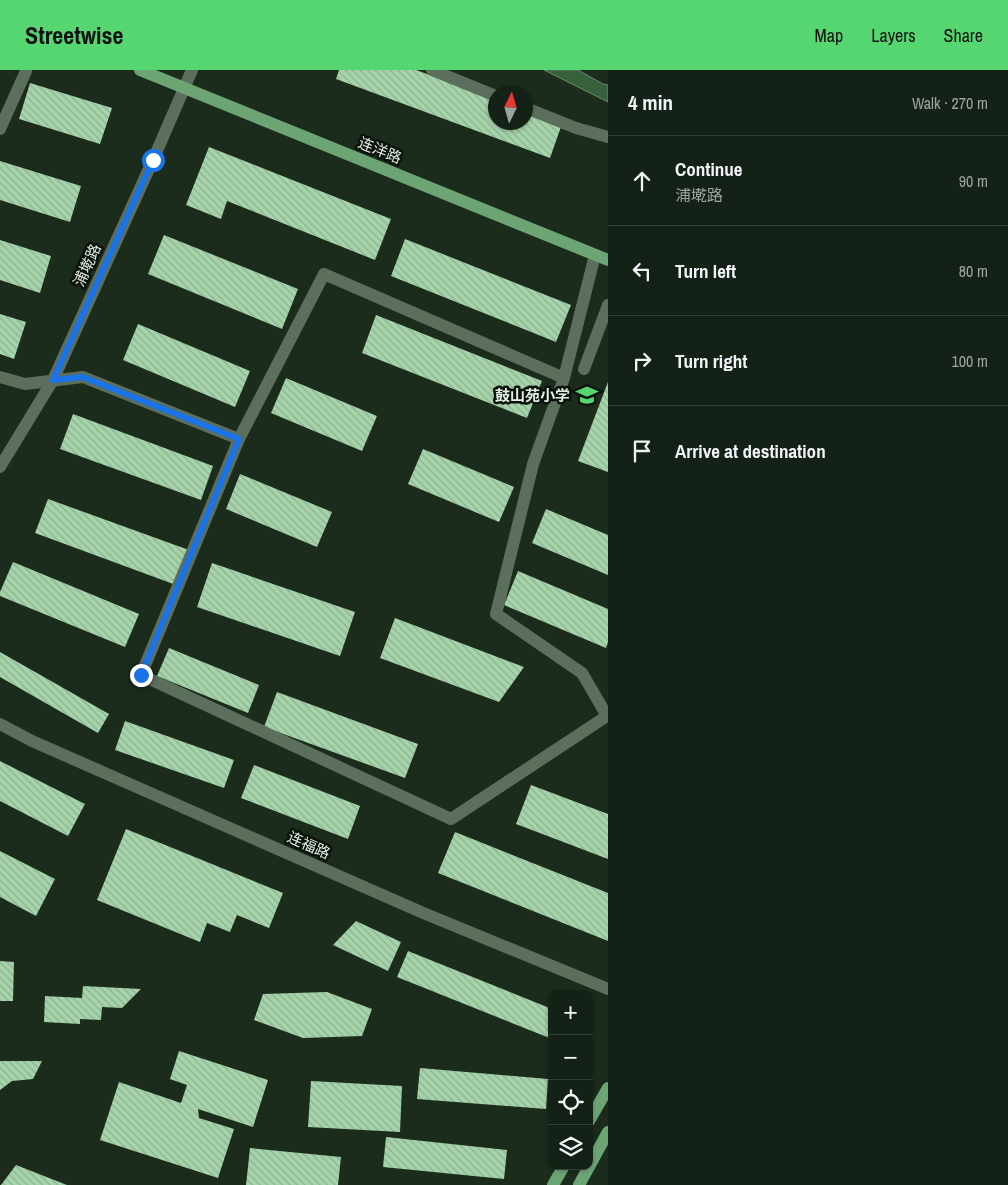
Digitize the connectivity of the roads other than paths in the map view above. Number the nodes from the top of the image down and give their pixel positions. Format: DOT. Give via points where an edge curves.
graph roads {
  1 [pos="140,70"];
  2 [pos="192,70"];
  3 [pos="432,70"];
  4 [pos="26,71"];
  5 [pos="184,87"];
  6 [pos="488,93"];
  7 [pos="533,111"];
  8 [pos="0,129"];
  9 [pos="608,137"];
  10 [pos="604,257"];
  11 [pos="608,305"];
  12 [pos="584,368"];
  13 [pos="0,377"];
  14 [pos="564,378"];
  15 [pos="53,380"];
  16 [pos="239,439"];
  17 [pos="0,467"];
  18 [pos="0,724"];
  19 [pos="608,990"];
  20 [pos="608,1088"];
  21 [pos="593,1114"];
  22 [pos="608,1132"];
  23 [pos="562,1170"];
  24 [pos="553,1185"];
  25 [pos="579,1185"];
  1 -- 5 [label="main road, 连洋路"];
  2 -- 5 [label="street, 浦墘路"];
  3 -- 6 [label="street"];
  4 -- 8 [label="street"];
  5 -- 10 [label="main road, 连洋路"];
  5 -- 15 [label="street, 浦墘路"];
  7 -- 9 [label="street"];
  10 -- 14 [label="street"];
  11 -- 12 [label="street"];
  13 -- 15 [label="street" via="25,384"];
  14 -- 16 [label="street" via="324,274"];
  14 -- 16 [label="street" via="533,464 496,614 582,672 607,716 451,819 141,675"];
  15 -- 16 [label="street" via="83,377"];
  15 -- 17 [label="street, 浦墘路"];
  18 -- 19 [label="street, 连福路" via="358,885"];
  20 -- 21 [label="main road"];
  22 -- 25 [label="main road"];
  23 -- 24 [label="main road"];
}
